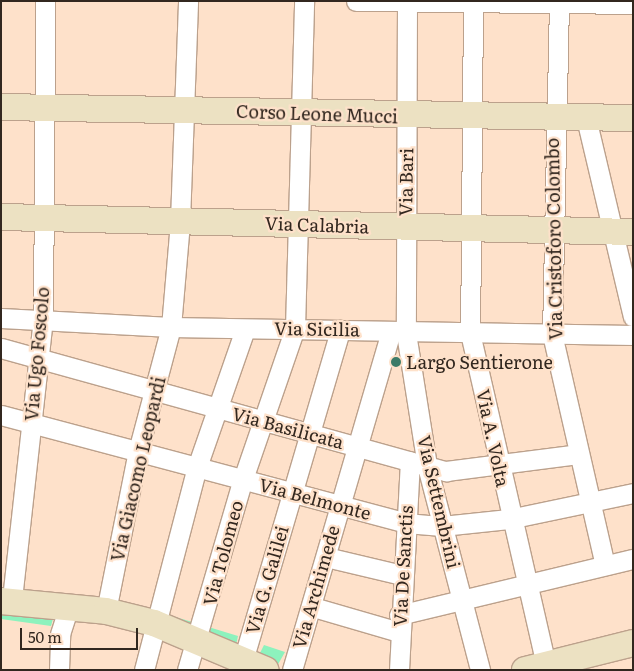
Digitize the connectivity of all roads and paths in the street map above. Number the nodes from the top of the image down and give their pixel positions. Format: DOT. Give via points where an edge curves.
graph roads {
  1 [pos="45,1"];
  2 [pos="188,1"];
  3 [pos="304,1"];
  4 [pos="356,1"];
  5 [pos="407,2"];
  6 [pos="472,2"];
  7 [pos="559,2"];
  8 [pos="633,4"];
  9 [pos="1,108"];
  10 [pos="42,108"];
  11 [pos="184,111"];
  12 [pos="302,112"];
  13 [pos="408,116"];
  14 [pos="473,116"];
  15 [pos="553,117"];
  16 [pos="586,118"];
  17 [pos="633,118"];
  18 [pos="1,217"];
  19 [pos="44,218"];
  20 [pos="180,221"];
  21 [pos="300,224"];
  22 [pos="405,228"];
  23 [pos="469,228"];
  24 [pos="552,230"];
  25 [pos="622,232"];
  26 [pos="633,317"];
  27 [pos="1,318"];
  28 [pos="43,319"];
  29 [pos="171,327"];
  30 [pos="245,328"];
  31 [pos="295,328"];
  32 [pos="340,330"];
  33 [pos="398,332"];
  34 [pos="470,332"];
  35 [pos="552,334"];
  36 [pos="633,336"];
  37 [pos="1,348"];
  38 [pos="38,359"];
  39 [pos="156,391"];
  40 [pos="218,408"];
  41 [pos="1,415"];
  42 [pos="264,421"];
  43 [pos="31,423"];
  44 [pos="310,434"];
  45 [pos="357,447"];
  46 [pos="138,451"];
  47 [pos="578,454"];
  48 [pos="418,464"];
  49 [pos="500,466"];
  50 [pos="197,467"];
  51 [pos="244,479"];
  52 [pos="293,493"];
  53 [pos="633,494"];
  54 [pos="589,502"];
  55 [pos="340,505"];
  56 [pos="509,519"];
  57 [pos="406,523"];
  58 [pos="442,526"];
  59 [pos="326,557"];
  60 [pos="633,559"];
  61 [pos="605,565"];
  62 [pos="402,576"];
  63 [pos="526,585"];
  64 [pos="7,600"];
  65 [pos="462,600"];
  66 [pos="69,606"];
  67 [pos="313,607"];
  68 [pos="106,611"];
  69 [pos="154,623"];
  70 [pos="399,624"];
  71 [pos="200,639"];
  72 [pos="633,643"];
  73 [pos="255,664"];
  74 [pos="538,669"];
  75 [pos="59,670"];
  76 [pos="144,670"];
  77 [pos="187,670"];
  78 [pos="292,670"];
  79 [pos="399,670"];
  80 [pos="480,670"];
  1 -- 10 [label="street, Via Ugo Foscolo"];
  2 -- 11 [label="street, Via Giacomo Leopardi"];
  3 -- 12 [label="street, Via Tolomeo"];
  4 -- 5 [label="street"];
  5 -- 6 [label="street"];
  5 -- 13 [label="street, Via Bari"];
  6 -- 7 [label="street"];
  6 -- 14 [label="street, Via A. Volta"];
  7 -- 8 [label="street"];
  7 -- 15 [label="street, Via Cristoforo Colombo"];
  9 -- 10 [label="street, Corso Leone Mucci"];
  10 -- 11 [label="street, Corso Leone Mucci"];
  10 -- 19 [label="street, Via Ugo Foscolo"];
  11 -- 12 [label="street, Corso Leone Mucci"];
  11 -- 20 [label="street, Via Giacomo Leopardi"];
  12 -- 13 [label="street, Corso Leone Mucci"];
  12 -- 21 [label="street, Via Tolomeo"];
  13 -- 14 [label="street, Corso Leone Mucci"];
  13 -- 22 [label="street, Via Bari"];
  14 -- 15 [label="street, Corso Leone Mucci"];
  14 -- 23 [label="street, Via A. Volta"];
  15 -- 16 [label="street, Corso Leone Mucci"];
  15 -- 24 [label="street, Via Cristoforo Colombo"];
  16 -- 17 [label="street, Corso Leone Mucci"];
  16 -- 25 [label="street"];
  18 -- 19 [label="street, Via Calabria"];
  19 -- 20 [label="street, Via Calabria"];
  19 -- 28 [label="street, Via Ugo Foscolo"];
  20 -- 21 [label="street, Via Calabria"];
  20 -- 29 [label="street, Via Giacomo Leopardi"];
  21 -- 22 [label="street, Via Calabria"];
  21 -- 31 [label="street, Via Tolomeo"];
  22 -- 23 [label="street, Via Calabria"];
  22 -- 33 [label="street, Via Bari"];
  23 -- 24 [label="street, Via Calabria"];
  23 -- 34 [label="street, Via A. Volta"];
  24 -- 25 [label="street, Via Calabria"];
  24 -- 35 [label="street, Via Cristoforo Colombo"];
  25 -- 26 [label="street"];
  27 -- 28 [label="street, Via Sicilia"];
  28 -- 29 [label="street, Via Sicilia"];
  28 -- 38 [label="street, Via Ugo Foscolo"];
  29 -- 30 [label="street, Via Sicilia"];
  29 -- 39 [label="street, Via Giacomo Leopardi"];
  30 -- 31 [label="street, Via Sicilia"];
  30 -- 40 [label="street"];
  31 -- 32 [label="street, Via Sicilia"];
  31 -- 42 [label="street, Via Tolomeo"];
  32 -- 33 [label="street, Via Sicilia"];
  32 -- 44 [label="street, Via G. Galilei"];
  33 -- 34 [label="street, Via Sicilia"];
  33 -- 45 [label="street, Via Archimede"];
  33 -- 48 [label="street, Via Settembrini"];
  34 -- 35 [label="street, Via Sicilia"];
  34 -- 49 [label="street, Via A. Volta"];
  35 -- 36 [label="street, Via Sicilia"];
  35 -- 47 [label="street, Via Cristoforo Colombo"];
  37 -- 38 [label="street, Via Basilicata"];
  38 -- 39 [label="street, Via Basilicata"];
  38 -- 43 [label="street, Via Ugo Foscolo"];
  39 -- 40 [label="street, Via Basilicata"];
  39 -- 46 [label="street, Via Giacomo Leopardi"];
  40 -- 42 [label="street, Via Basilicata"];
  40 -- 50 [label="street"];
  41 -- 43 [label="street, Via Belmonte"];
  42 -- 44 [label="street, Via Basilicata"];
  42 -- 51 [label="street, Via Tolomeo"];
  43 -- 46 [label="street, Via Belmonte"];
  43 -- 64 [label="street, Via Ugo Foscolo"];
  44 -- 45 [label="street, Via Basilicata"];
  44 -- 52 [label="street, Via G. Galilei"];
  45 -- 48 [label="street, Via Basilicata"];
  45 -- 55 [label="street, Via Archimede"];
  46 -- 50 [label="street, Via Belmonte"];
  46 -- 68 [label="street, Via Giacomo Leopardi"];
  47 -- 49 [label="street, Via Basilicata"];
  47 -- 54 [label="street, Via Cristoforo Colombo"];
  48 -- 49 [label="street, Via Basilicata" via="446,472"];
  48 -- 57 [label="street, Via De Sanctis"];
  48 -- 58 [label="street, Via Settembrini"];
  49 -- 56 [label="street, Via A. Volta"];
  50 -- 51 [label="street, Via Belmonte"];
  50 -- 69 [label="street"];
  51 -- 52 [label="street, Via Belmonte"];
  51 -- 71 [label="street, Via Tolomeo"];
  52 -- 55 [label="street, Via Belmonte"];
  52 -- 73 [label="street, Via G. Galilei"];
  53 -- 54 [label="street, Via Belmonte"];
  54 -- 56 [label="street, Via Belmonte"];
  54 -- 61 [label="street, Via Cristoforo Colombo"];
  55 -- 57 [label="street, Via Belmonte"];
  55 -- 59 [label="street, Via Archimede"];
  56 -- 58 [label="street, Via Belmonte"];
  56 -- 63 [label="street, Via A. Volta"];
  57 -- 58 [label="street, Via Belmonte"];
  57 -- 62 [label="street, Via De Sanctis"];
  58 -- 65 [label="street, Via Settembrini"];
  59 -- 62 [label="street"];
  59 -- 67 [label="street, Via Archimede"];
  60 -- 61 [label="street"];
  61 -- 63 [label="street"];
  62 -- 70 [label="street, Via De Sanctis"];
  63 -- 65 [label="street"];
  63 -- 74 [label="street, Via A. Volta"];
  64 -- 66 [label="street"];
  65 -- 70 [label="street"];
  65 -- 80 [label="street, Via Settembrini"];
  66 -- 68 [label="street"];
  66 -- 75 [label="street" via="60,634"];
  67 -- 70 [label="street"];
  67 -- 78 [label="street, Via Archimede"];
  68 -- 69 [label="street"];
  69 -- 71 [label="street"];
  69 -- 76 [label="street"];
  70 -- 79 [label="street, Via De Sanctis"];
  71 -- 73 [label="street"];
  71 -- 77 [label="street, Via Tolomeo"];
  72 -- 74 [label="street"];
}
